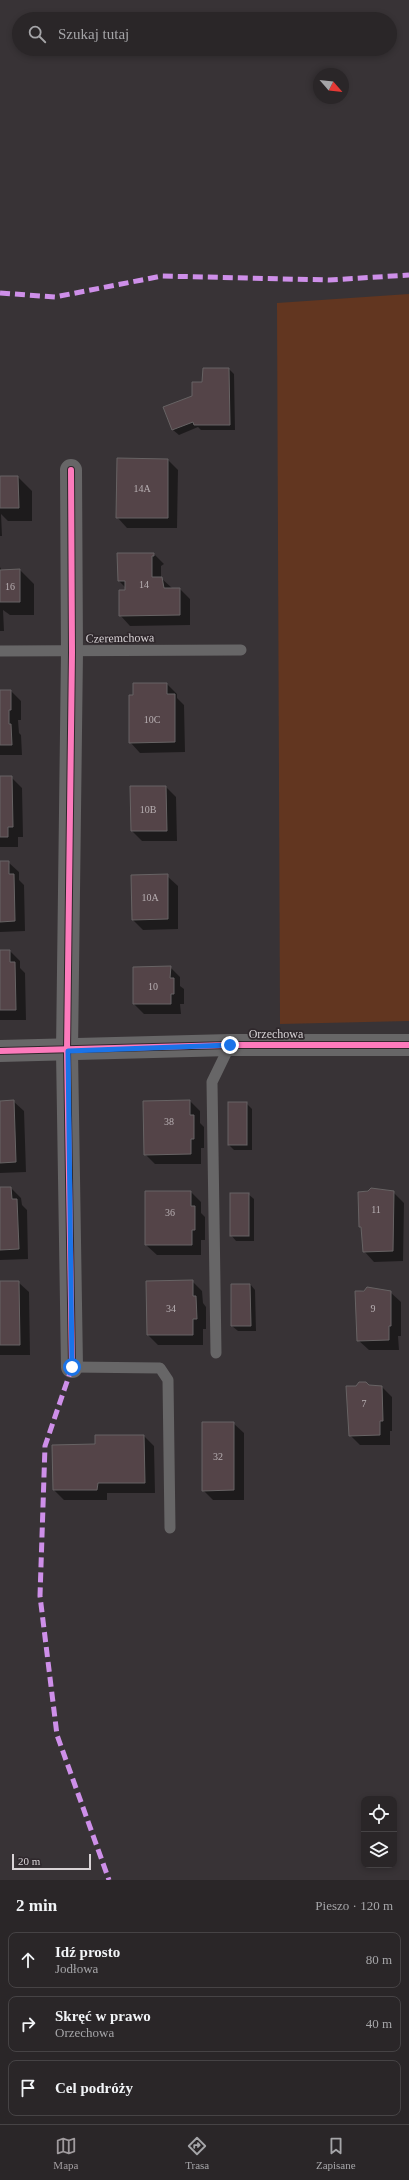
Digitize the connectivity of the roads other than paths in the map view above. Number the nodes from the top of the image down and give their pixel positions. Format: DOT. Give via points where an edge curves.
graph roads {
  1 [pos="71,470"];
  2 [pos="241,650"];
  3 [pos="0,651"];
  4 [pos="72,652"];
  5 [pos="230,1045"];
  6 [pos="409,1046"];
  7 [pos="0,1051"];
  8 [pos="68,1051"];
  9 [pos="216,1353"];
  10 [pos="72,1367"];
  11 [pos="170,1528"];
  1 -- 4 [label="street"];
  2 -- 4 [label="lane, Czeremchowa"];
  3 -- 4 [label="lane, Czeremchowa"];
  4 -- 8 [label="street"];
  5 -- 6 [label="street, Orzechowa"];
  5 -- 8 [label="street, Orzechowa"];
  5 -- 9 [label="lane" via="212,1082"];
  7 -- 8 [label="street, Orzechowa"];
  8 -- 10 [label="street"];
  10 -- 11 [label="lane" via="160,1368 168,1380"];
}
